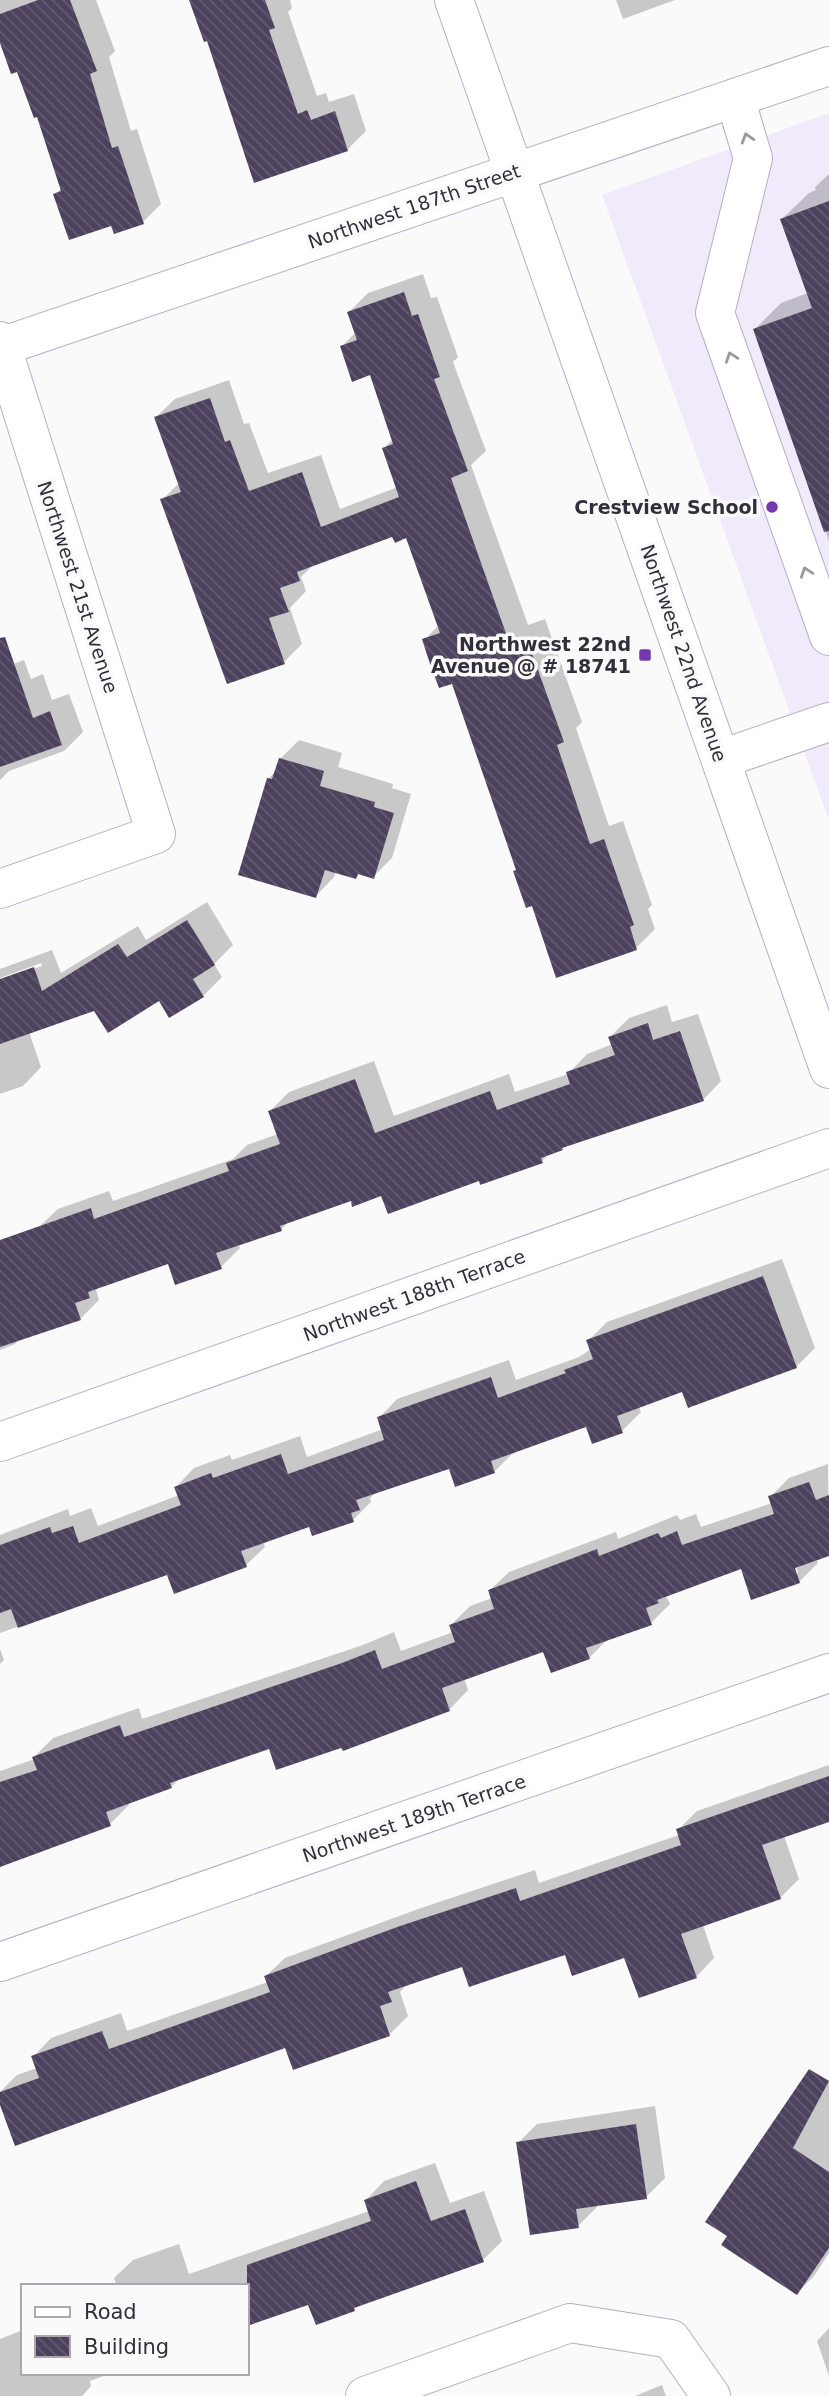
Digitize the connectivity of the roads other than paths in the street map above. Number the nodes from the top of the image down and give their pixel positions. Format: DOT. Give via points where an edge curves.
graph roads {
  1 [pos="454,0"];
  2 [pos="829,66"];
  3 [pos="735,99"];
  4 [pos="515,172"];
  5 [pos="1,345"];
  6 [pos="829,636"];
  7 [pos="829,722"];
  8 [pos="721,759"];
  9 [pos="0,888"];
  10 [pos="829,1069"];
  11 [pos="829,1148"];
  12 [pos="0,1442"];
  13 [pos="829,1673"];
  14 [pos="0,1962"];
  15 [pos="365,2396"];
  16 [pos="710,2396"];
  1 -- 4 [label="street, Northwest 22nd Avenue"];
  2 -- 3 [label="street, Northwest 187th Street"];
  3 -- 4 [label="street, Northwest 187th Street"];
  6 -- 3 [label="street, one-way" via="715,313 753,158"];
  4 -- 5 [label="street, Northwest 187th Street"];
  4 -- 8 [label="street, Northwest 22nd Avenue"];
  5 -- 9 [label="street, Northwest 21st Avenue" via="156,834"];
  7 -- 8 [label="street"];
  8 -- 10 [label="street, Northwest 22nd Avenue"];
  11 -- 12 [label="street, Northwest 188th Terrace"];
  13 -- 14 [label="street, Northwest 189th Terrace"];
  15 -- 16 [label="street" via="570,2323 671,2339"];
}
